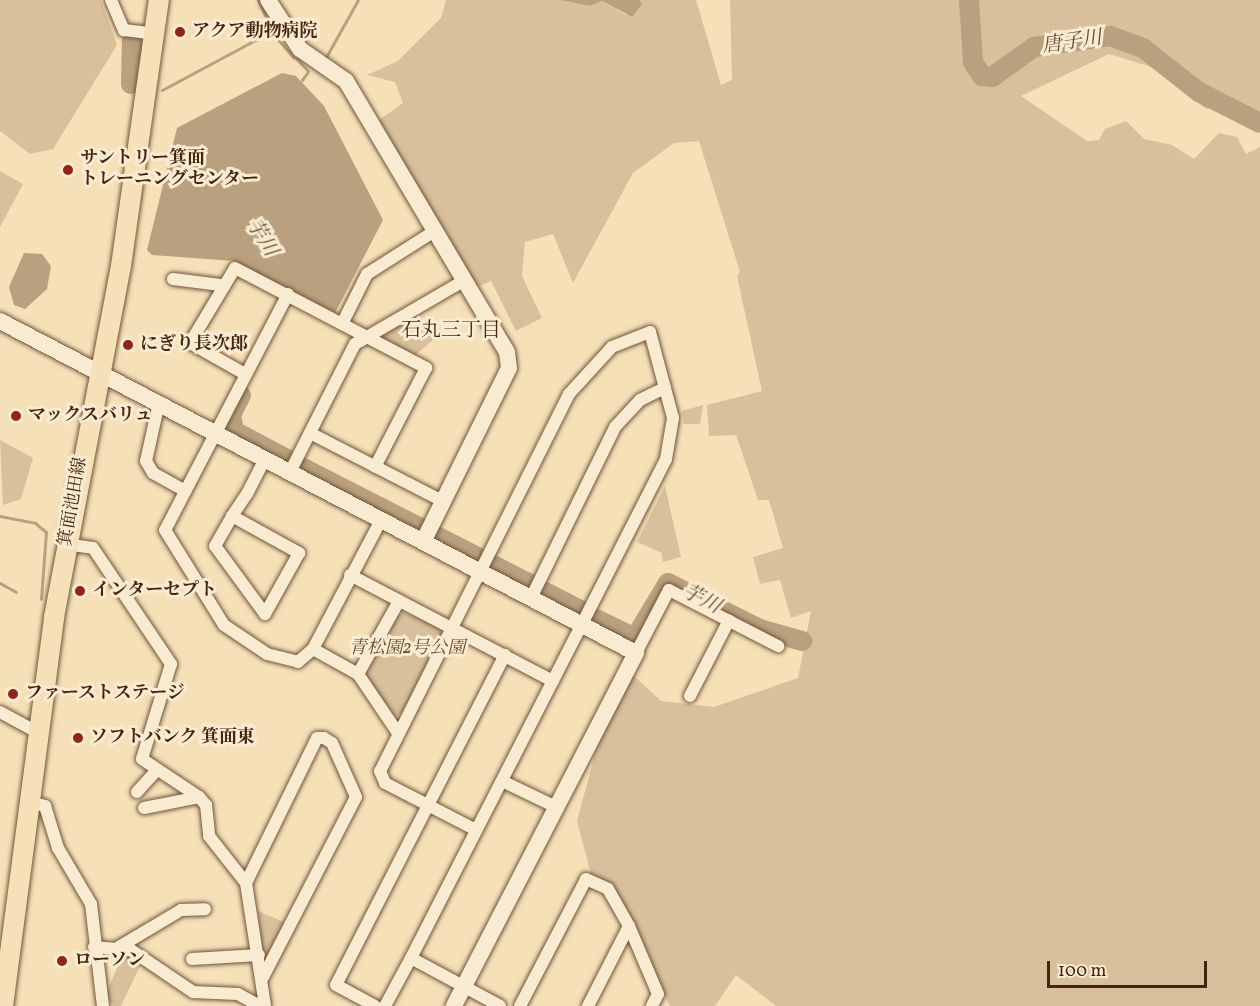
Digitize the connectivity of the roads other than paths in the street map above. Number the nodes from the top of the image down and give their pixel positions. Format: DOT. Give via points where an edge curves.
graph roads {
  1 [pos="111,0"];
  2 [pos="159,0"];
  3 [pos="268,0"];
  4 [pos="155,34"];
  5 [pos="436,230"];
  6 [pos="173,279"];
  7 [pos="465,280"];
  8 [pos="221,285"];
  9 [pos="288,294"];
  10 [pos="0,321"];
  11 [pos="342,324"];
  12 [pos="364,335"];
  13 [pos="98,373"];
  14 [pos="245,375"];
  15 [pos="665,388"];
  16 [pos="158,408"];
  17 [pos="310,433"];
  18 [pos="212,435"];
  19 [pos="265,459"];
  20 [pos="375,466"];
  21 [pos="290,472"];
  22 [pos="185,491"];
  23 [pos="444,502"];
  24 [pos="232,516"];
  25 [pos="381,520"];
  26 [pos="426,535"];
  27 [pos="66,544"];
  28 [pos="481,572"];
  29 [pos="350,575"];
  30 [pos="531,598"];
  31 [pos="399,601"];
  32 [pos="729,620"];
  33 [pos="582,624"];
  34 [pos="453,627"];
  35 [pos="778,646"];
  36 [pos="314,649"];
  37 [pos="636,652"];
  38 [pos="505,655"];
  39 [pos="358,674"];
  40 [pos="553,681"];
  41 [pos="690,696"];
  42 [pos="0,712"];
  43 [pos="37,732"];
  44 [pos="398,733"];
  45 [pos="155,772"];
  46 [pos="502,781"];
  47 [pos="137,792"];
  48 [pos="199,797"];
  49 [pos="30,802"];
  50 [pos="427,806"];
  51 [pos="556,807"];
  52 [pos="144,808"];
  53 [pos="476,830"];
  54 [pos="246,883"];
  55 [pos="205,909"];
  56 [pos="630,926"];
  57 [pos="94,947"];
  58 [pos="119,947"];
  59 [pos="260,955"];
  60 [pos="411,958"];
  61 [pos="192,959"];
  62 [pos="263,977"];
  63 [pos="3,986"];
  64 [pos="464,986"];
  65 [pos="3,1006"];
  66 [pos="103,1006"];
  67 [pos="260,1006"];
  68 [pos="265,1006"];
  69 [pos="375,1006"];
  70 [pos="385,1006"];
  71 [pos="454,1006"];
  72 [pos="501,1006"];
  73 [pos="520,1006"];
  74 [pos="588,1006"];
  75 [pos="652,1006"];
  1 -- 4 [label="street" via="124,30"];
  2 -- 4 [label="main road, 箕面池田線"];
  3 -- 5 [label="street" via="300,49 346,81"];
  4 -- 13 [label="main road, 箕面池田線" via="121,266"];
  5 -- 7 [label="street"];
  5 -- 11 [label="street" via="367,274"];
  6 -- 8 [label="street"];
  7 -- 12 [label="street"];
  7 -- 23 [label="street" via="507,352 509,368"];
  8 -- 9 [label="street" via="235,268"];
  8 -- 14 [label="street" via="190,343"];
  9 -- 11 [label="street"];
  9 -- 14 [label="street"];
  10 -- 13 [label="street"];
  11 -- 12 [label="street"];
  12 -- 17 [label="street"];
  12 -- 20 [label="street" via="426,368"];
  13 -- 16 [label="street"];
  13 -- 27 [label="main road, 箕面池田線"];
  14 -- 18 [label="street"];
  15 -- 28 [label="street" via="650,332 612,347 587,369"];
  15 -- 30 [label="street" via="640,400 615,427"];
  15 -- 33 [label="street" via="673,440"];
  16 -- 18 [label="street"];
  16 -- 22 [label="street" via="146,461 153,473"];
  17 -- 20 [label="street"];
  17 -- 21 [label="street"];
  18 -- 19 [label="street"];
  18 -- 22 [label="street"];
  19 -- 21 [label="street"];
  19 -- 24 [label="street"];
  20 -- 23 [label="street"];
  21 -- 25 [label="street"];
  22 -- 36 [label="street" via="165,530 224,625 267,654 298,662"];
  23 -- 26 [label="street"];
  24 -- 24 [label="street" via="215,546 265,614 299,553"];
  25 -- 26 [label="street"];
  25 -- 29 [label="street"];
  26 -- 28 [label="street"];
  27 -- 43 [label="main road, 箕面池田線"];
  27 -- 45 [label="street" via="93,548 171,664 142,759"];
  28 -- 30 [label="street"];
  28 -- 34 [label="street"];
  29 -- 31 [label="street"];
  29 -- 36 [label="street"];
  30 -- 33 [label="street"];
  31 -- 34 [label="street"];
  31 -- 39 [label="street"];
  32 -- 35 [label="street"];
  32 -- 37 [label="street" via="669,590"];
  32 -- 41 [label="street"];
  33 -- 37 [label="street"];
  33 -- 40 [label="street"];
  34 -- 38 [label="street"];
  34 -- 44 [label="street"];
  36 -- 39 [label="street"];
  37 -- 51 [label="street"];
  38 -- 40 [label="street"];
  38 -- 50 [label="street"];
  39 -- 44 [label="street"];
  40 -- 46 [label="street"];
  42 -- 43 [label="street"];
  43 -- 49 [label="main road, 箕面池田線"];
  44 -- 50 [label="street" via="380,775"];
  45 -- 47 [label="street"];
  45 -- 48 [label="street"];
  46 -- 51 [label="street"];
  46 -- 53 [label="street"];
  48 -- 52 [label="street"];
  48 -- 54 [label="street" via="206,806 209,836"];
  49 -- 57 [label="street" via="45,806 58,848 85,888"];
  49 -- 63 [label="main road, 箕面池田線"];
  50 -- 53 [label="street"];
  50 -- 69 [label="street" via="336,985"];
  51 -- 64 [label="street"];
  53 -- 60 [label="street"];
  54 -- 59 [label="street"];
  54 -- 62 [label="street" via="317,738 324,738 332,743 356,797"];
  55 -- 58 [label="street" via="181,910"];
  56 -- 73 [label="street" via="608,889 586,879"];
  56 -- 74 [label="street"];
  56 -- 75 [label="street" via="658,994"];
  57 -- 58 [label="street"];
  57 -- 66 [label="street"];
  58 -- 67 [label="street" via="135,952 193,992 238,994"];
  59 -- 61 [label="street"];
  59 -- 62 [label="street"];
  60 -- 64 [label="street"];
  60 -- 70 [label="street"];
  62 -- 68 [label="street"];
  63 -- 65 [label="main road, 箕面池田線"];
  64 -- 71 [label="street"];
  64 -- 72 [label="street"];
}
